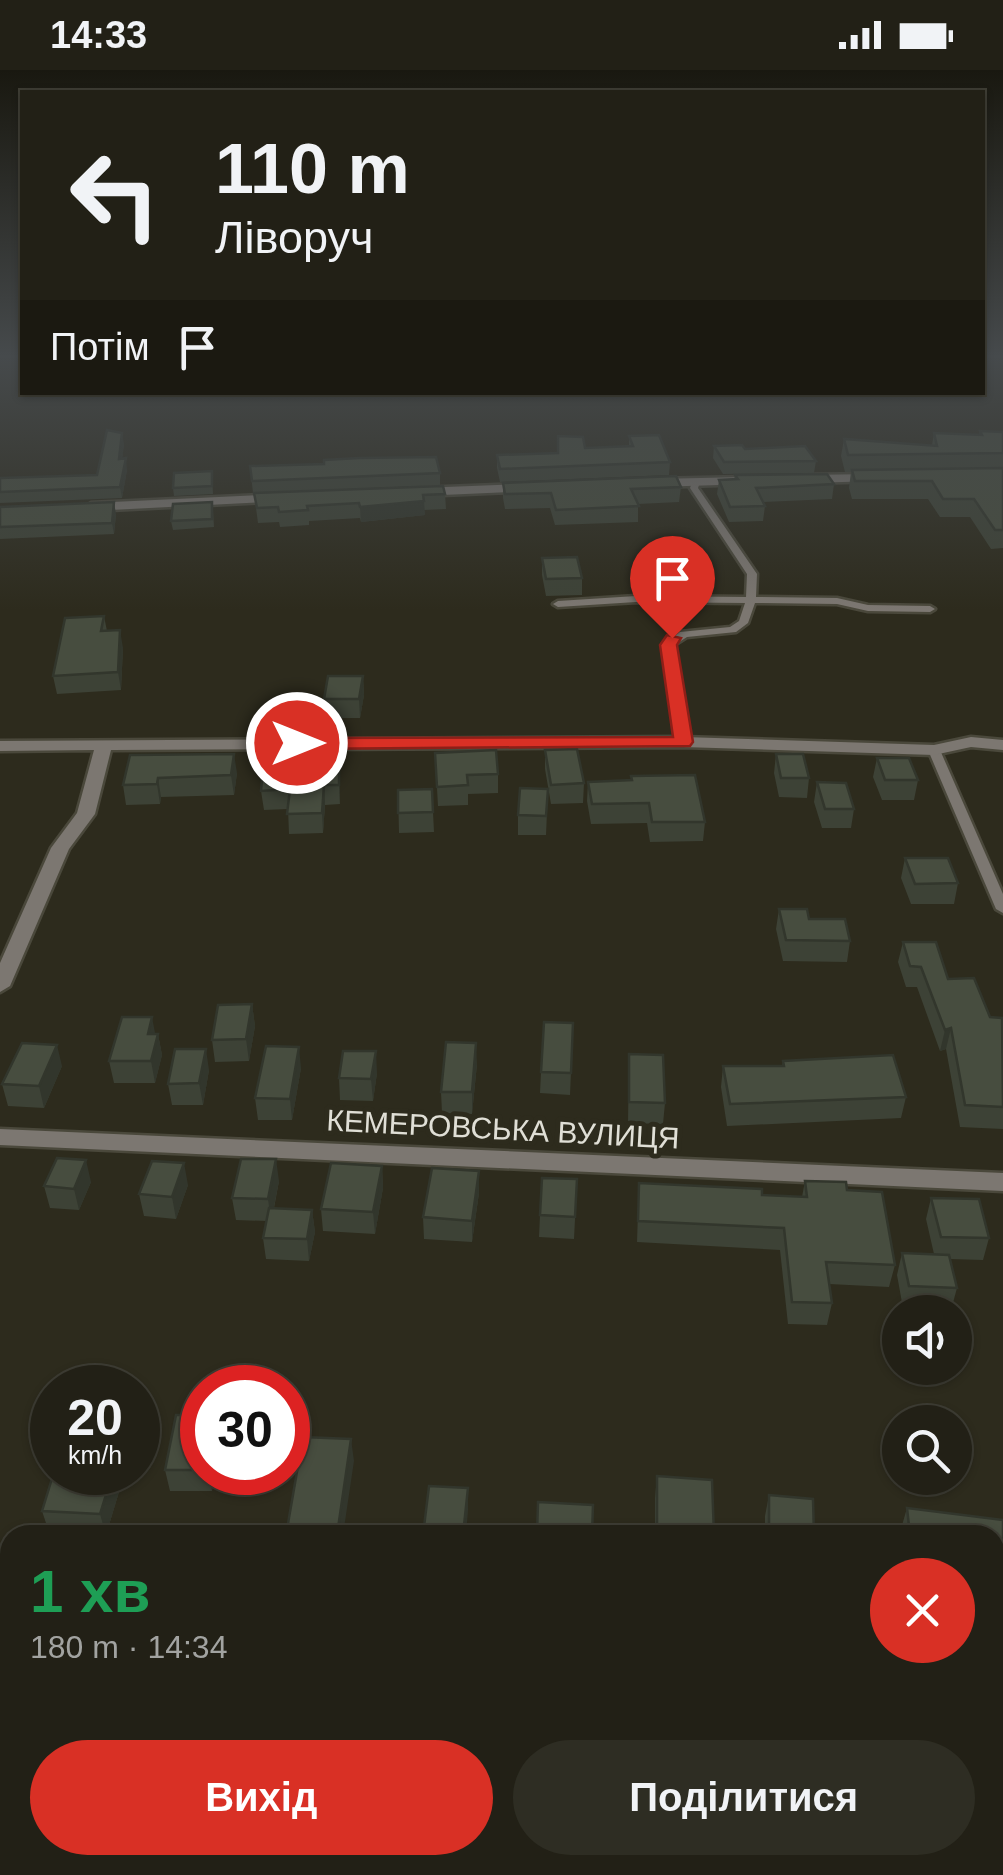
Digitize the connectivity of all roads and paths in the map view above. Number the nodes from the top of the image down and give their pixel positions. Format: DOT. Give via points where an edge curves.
graph roads {
  1 [pos="893,478"];
  2 [pos="767,480"];
  3 [pos="785,480"];
  4 [pos="696,482"];
  5 [pos="636,484"];
  6 [pos="537,488"];
  7 [pos="398,493"];
  8 [pos="300,497"];
  9 [pos="74,508"];
  10 [pos="751,601"];
  11 [pos="558,604"];
  12 [pos="930,609"];
  13 [pos="683,742"];
  14 [pos="104,744"];
  15 [pos="1003,745"];
  16 [pos="0,746"];
  17 [pos="934,750"];
  18 [pos="1003,909"];
  19 [pos="0,986"];
  20 [pos="0,1137"];
  21 [pos="1003,1182"];
  1 -- 3 [label="street"];
  2 -- 4 [label="street"];
  4 -- 5 [label="street"];
  4 -- 10 [label="lane" via="752,574"];
  6 -- 7 [label="street"];
  8 -- 9 [label="street"];
  10 -- 11 [label="lane"];
  10 -- 12 [label="lane"];
  10 -- 13 [label="lane" via="732,630 684,634 668,645"];
  13 -- 14 [label="street"];
  13 -- 17 [label="street"];
  14 -- 16 [label="street"];
  14 -- 19 [label="street" via="86,814 60,848"];
  15 -- 17 [label="street" via="971,742"];
  17 -- 18 [label="lane"];
  20 -- 21 [label="street, КЕМЕРОВСЬКА ВУЛИЦЯ"];
}
